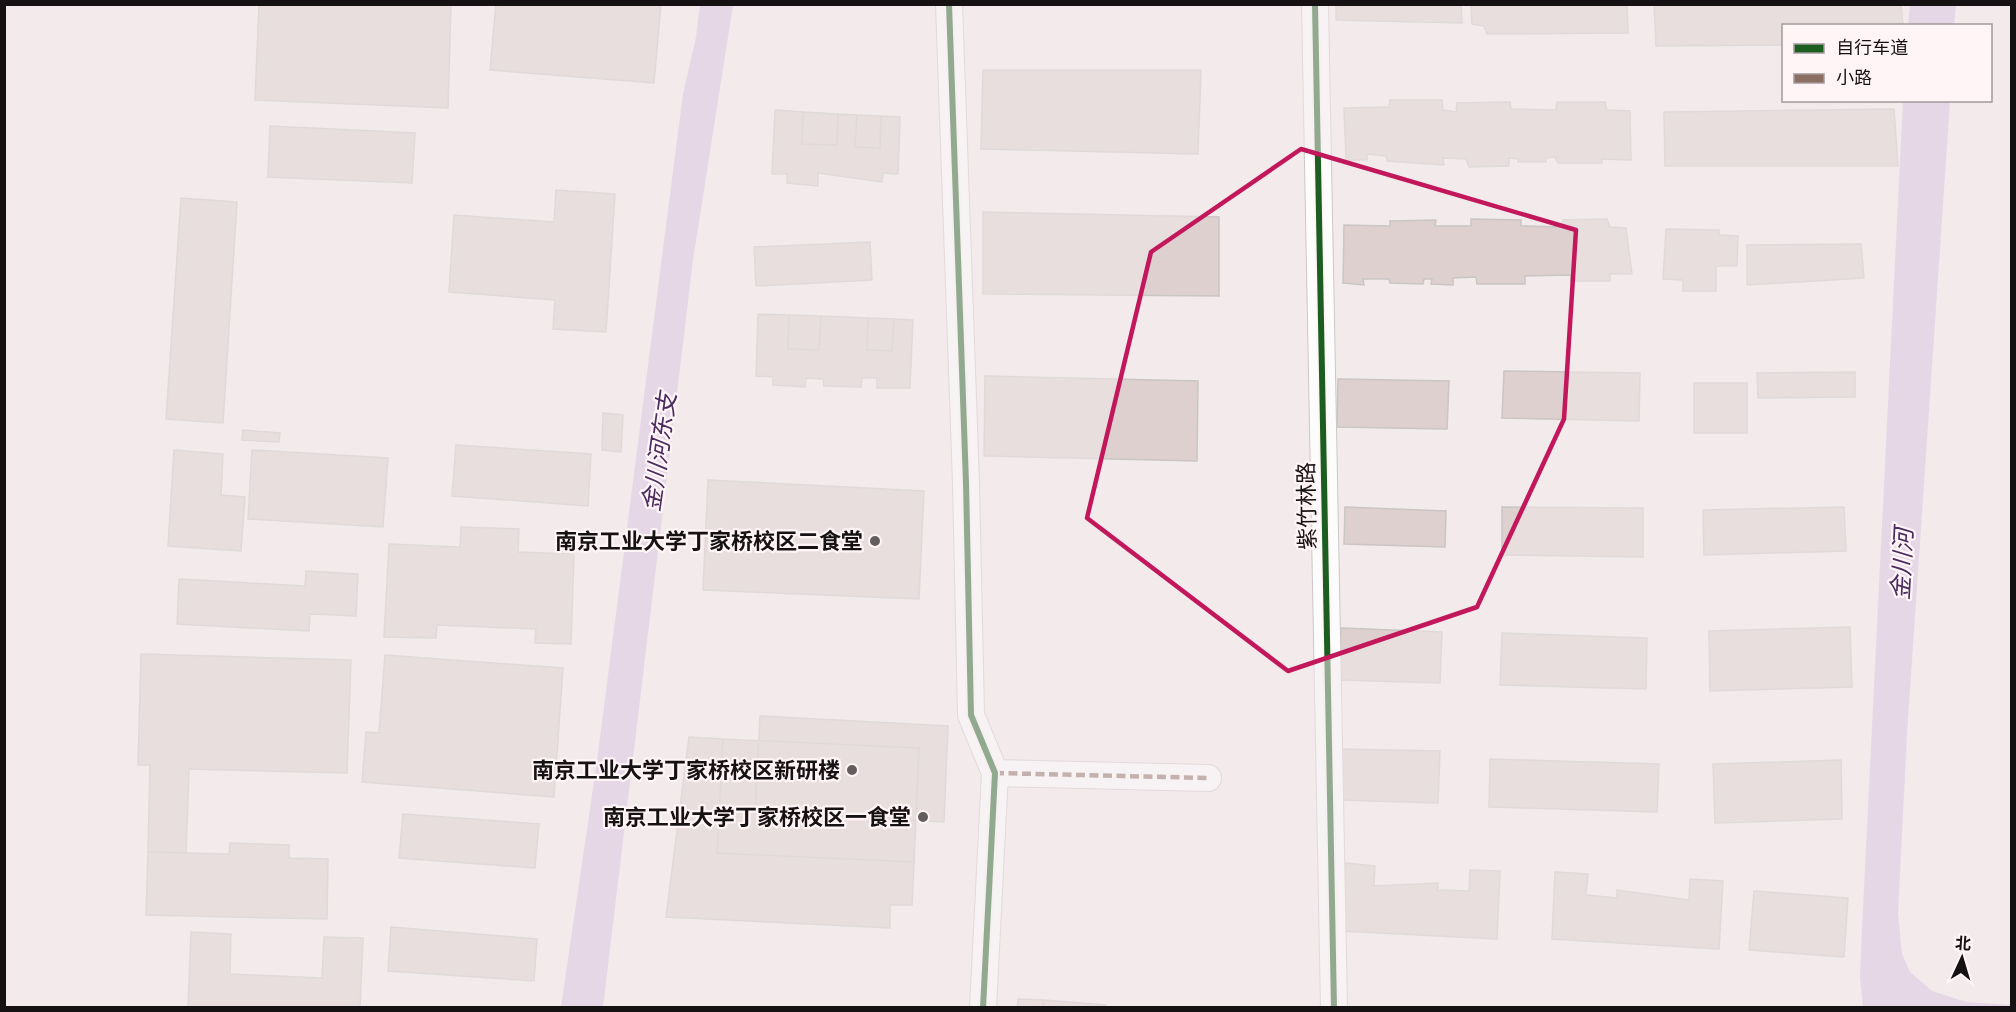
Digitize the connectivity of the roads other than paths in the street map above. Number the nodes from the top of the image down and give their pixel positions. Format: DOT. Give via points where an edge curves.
graph roads {
  1 [pos="949,4"];
  2 [pos="1315,4"];
  3 [pos="995,773"];
  4 [pos="1208,778"];
  5 [pos="983,1008"];
  6 [pos="1334,1008"];
  1 -- 3 [label="street" via="971,715"];
  2 -- 6 [label="street, 紫竹林路"];
  3 -- 4 [label="street"];
  3 -- 5 [label="street"];
}
